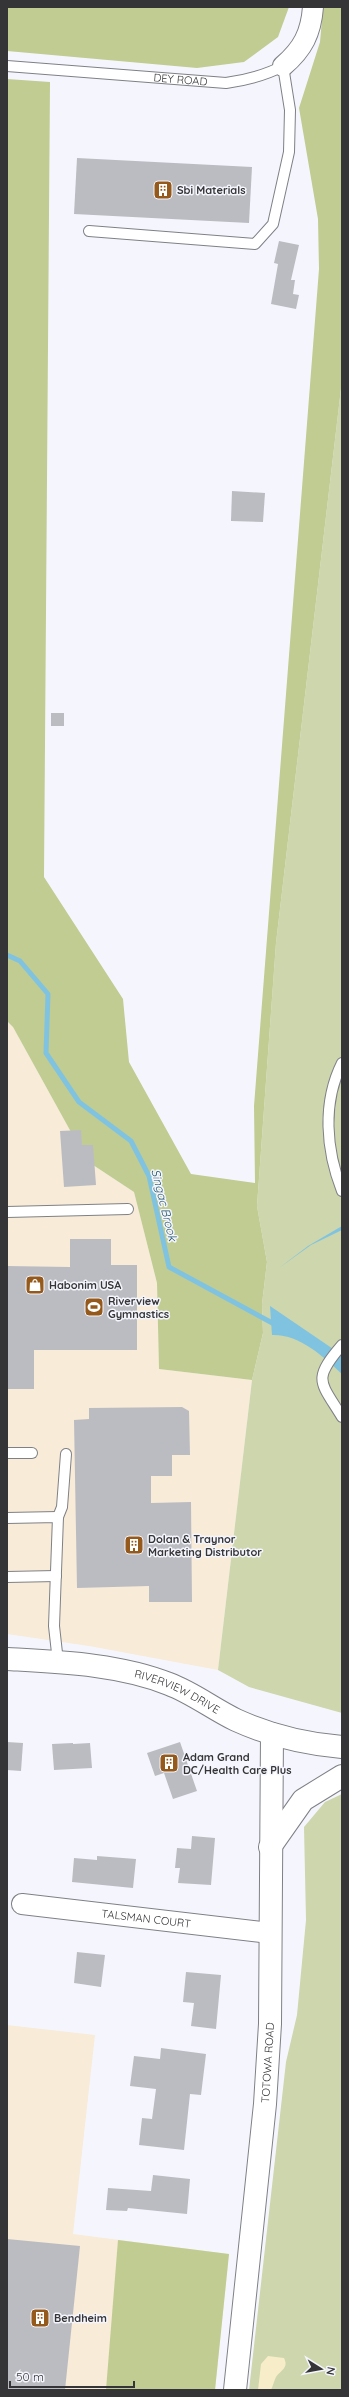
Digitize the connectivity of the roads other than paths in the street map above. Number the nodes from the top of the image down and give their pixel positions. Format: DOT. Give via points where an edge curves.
graph roads {
  1 [pos="313,7"];
  2 [pos="7,66"];
  3 [pos="283,66"];
  4 [pos="90,231"];
  5 [pos="342,1063"];
  6 [pos="340,1176"];
  7 [pos="342,1190"];
  8 [pos="128,1209"];
  9 [pos="7,1212"];
  10 [pos="342,1345"];
  11 [pos="342,1417"];
  12 [pos="7,1453"];
  13 [pos="32,1453"];
  14 [pos="66,1454"];
  15 [pos="58,1517"];
  16 [pos="7,1518"];
  17 [pos="56,1576"];
  18 [pos="7,1577"];
  19 [pos="7,1659"];
  20 [pos="58,1662"];
  21 [pos="272,1734"];
  22 [pos="342,1746"];
  23 [pos="342,1776"];
  24 [pos="270,1847"];
  25 [pos="22,1904"];
  26 [pos="270,1933"];
  27 [pos="235,2390"];
  1 -- 3 [label="street, DEY ROAD" via="306,40"];
  2 -- 3 [label="lane, DEY ROAD" via="226,83 253,79"];
  3 -- 4 [label="lane" via="290,110 289,152 273,224 255,244"];
  5 -- 6 [label="lane" via="330,1094 328,1124 330,1144"];
  6 -- 7 [label="lane"];
  8 -- 9 [label="lane"];
  10 -- 11 [label="lane" via="326,1364 322,1385"];
  12 -- 13 [label="lane"];
  14 -- 15 [label="lane" via="62,1507"];
  15 -- 16 [label="lane"];
  15 -- 17 [label="lane"];
  17 -- 18 [label="lane"];
  17 -- 20 [label="lane" via="54,1626"];
  19 -- 20 [label="main road, RIVERVIEW DRIVE"];
  20 -- 21 [label="main road, RIVERVIEW DRIVE" via="103,1668 169,1684 236,1719"];
  21 -- 22 [label="main road, RIVERVIEW DRIVE"];
  21 -- 24 [label="main road, TOTOWA ROAD"];
  23 -- 24 [label="main road" via="303,1800"];
  24 -- 26 [label="main road, TOTOWA ROAD"];
  25 -- 26 [label="street, TALSMAN COURT"];
  26 -- 27 [label="main road, TOTOWA ROAD" via="270,2024 265,2104"];
}
